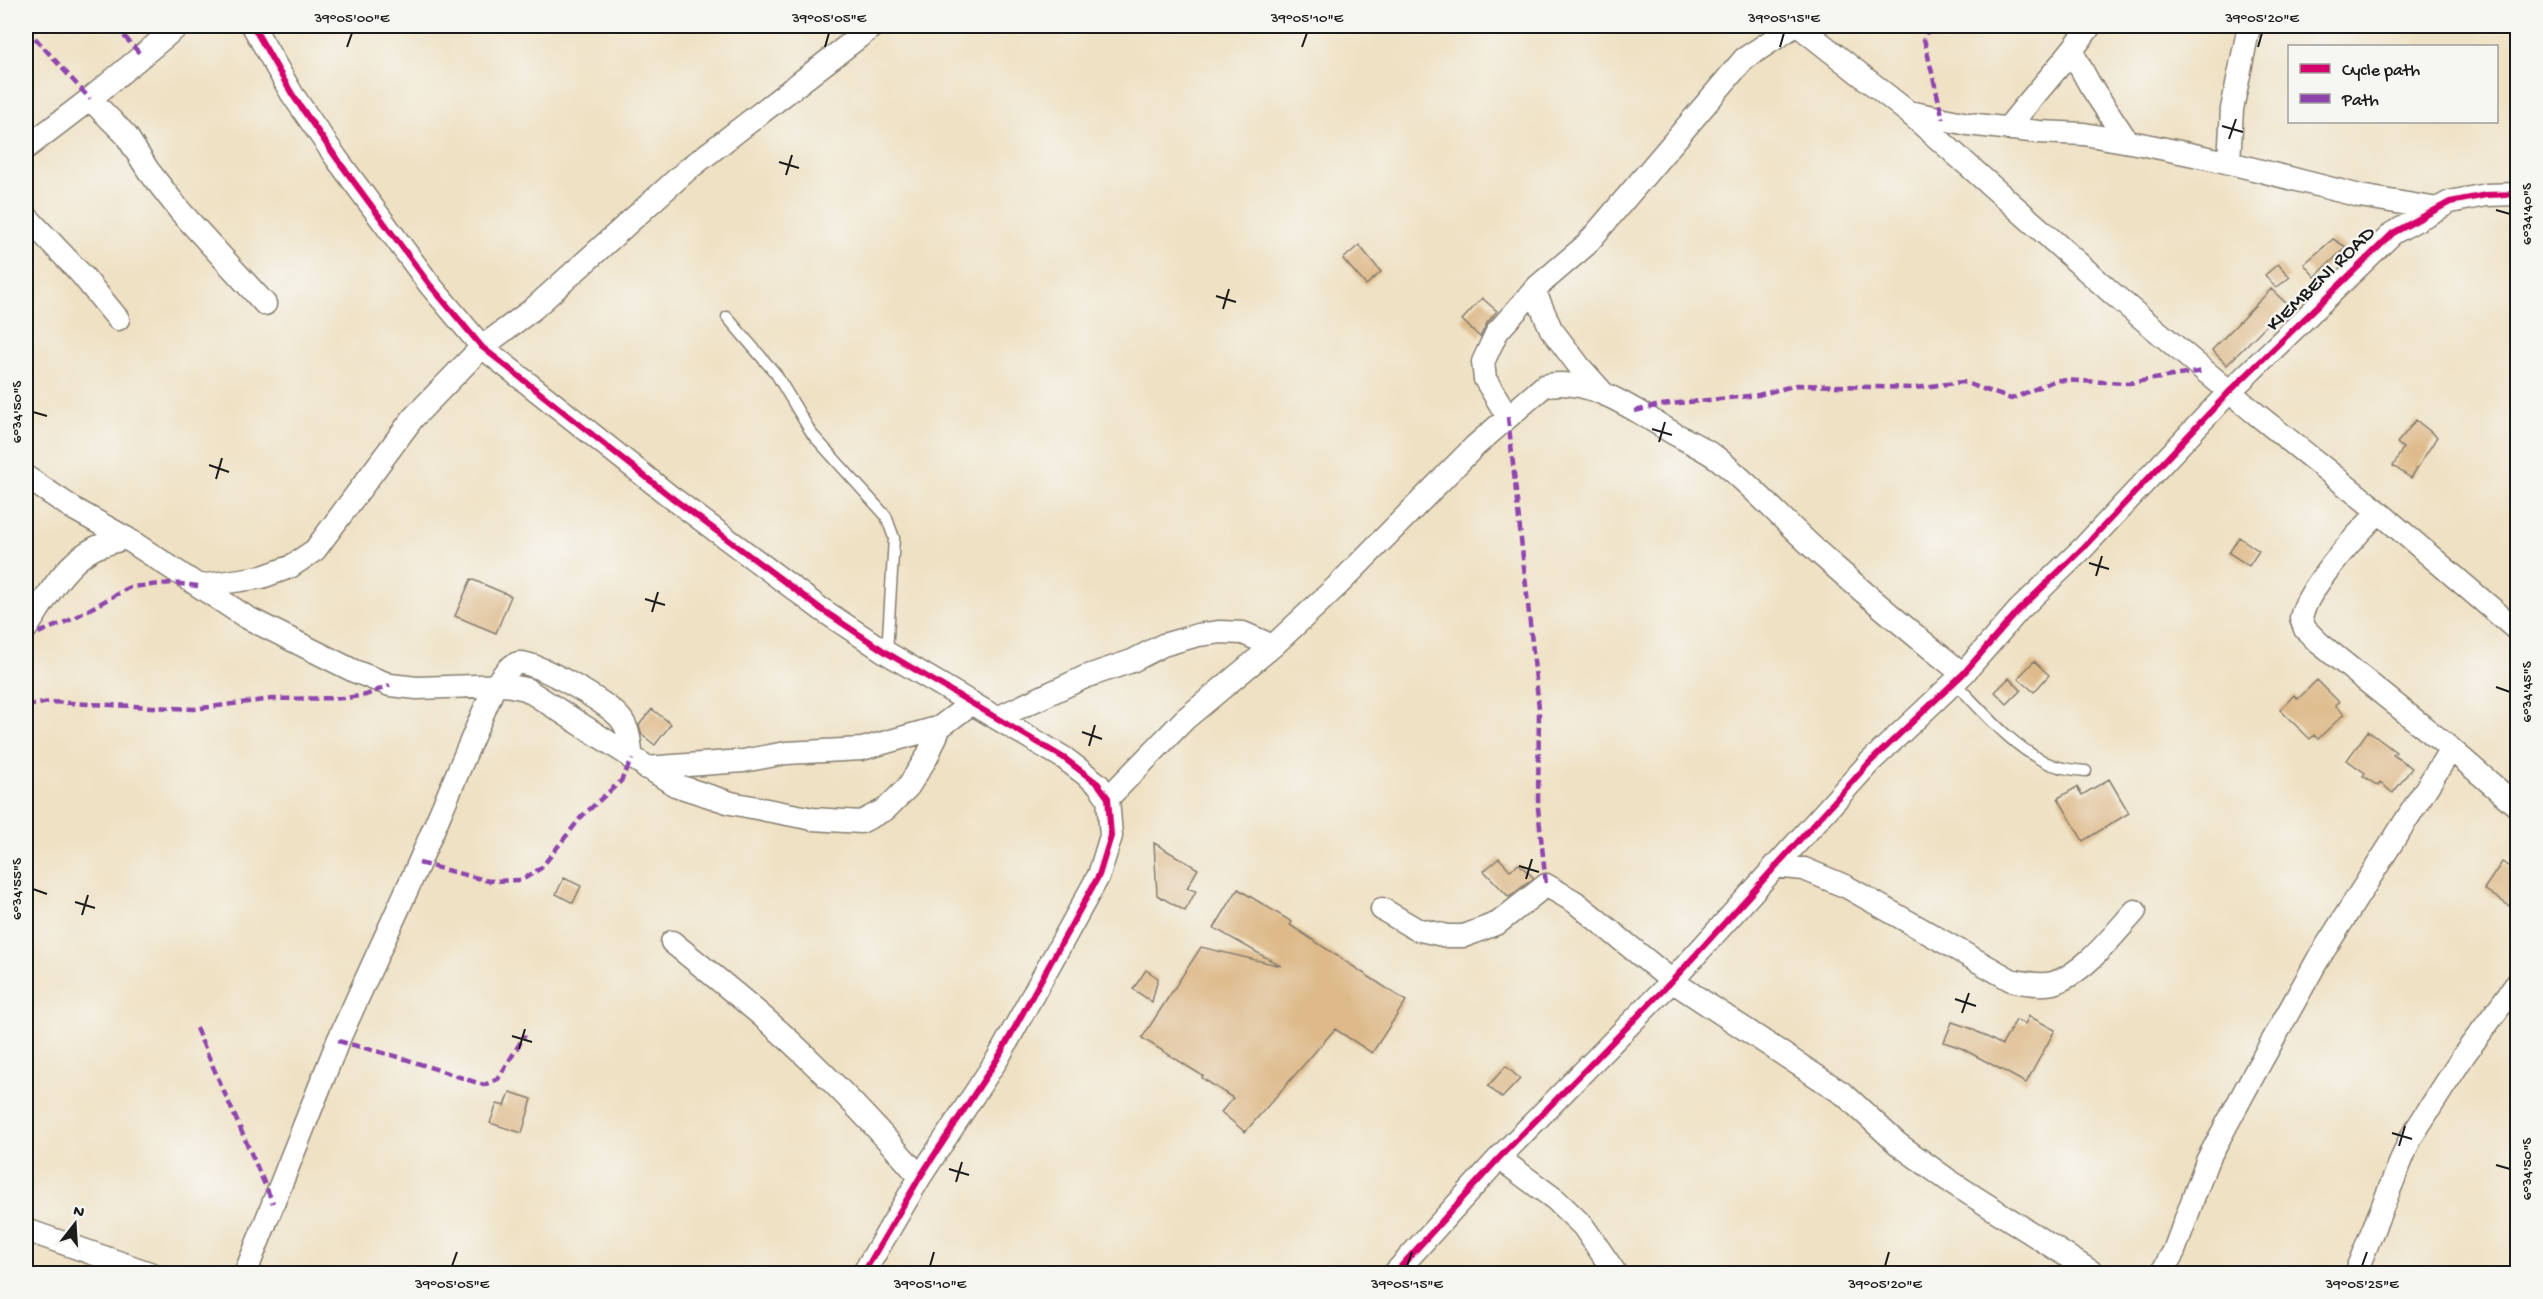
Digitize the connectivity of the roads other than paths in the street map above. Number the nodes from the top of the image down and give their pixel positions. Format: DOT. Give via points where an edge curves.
graph roads {
  1 [pos="178,26"];
  2 [pos="253,26"];
  3 [pos="873,26"];
  4 [pos="1794,26"];
  5 [pos="1799,26"];
  6 [pos="2090,26"];
  7 [pos="2249,26"];
  8 [pos="2072,52"];
  9 [pos="90,99"];
  10 [pos="1908,112"];
  11 [pos="2007,129"];
  12 [pos="2127,141"];
  13 [pos="26,148"];
  14 [pos="2229,162"];
  15 [pos="2517,194"];
  16 [pos="2438,209"];
  17 [pos="26,216"];
  18 [pos="1534,290"];
  19 [pos="265,304"];
  20 [pos="727,317"];
  21 [pos="118,319"];
  22 [pos="482,347"];
  23 [pos="2229,392"];
  24 [pos="1606,397"];
  25 [pos="1508,417"];
  26 [pos="26,477"];
  27 [pos="2379,512"];
  28 [pos="126,538"];
  29 [pos="199,586"];
  30 [pos="26,629"];
  31 [pos="2517,631"];
  32 [pos="1273,646"];
  33 [pos="887,653"];
  34 [pos="1958,678"];
  35 [pos="495,685"];
  36 [pos="972,703"];
  37 [pos="997,718"];
  38 [pos="940,727"];
  39 [pos="2451,749"];
  40 [pos="639,764"];
  41 [pos="2086,771"];
  42 [pos="1108,798"];
  43 [pos="2517,807"];
  44 [pos="1774,866"];
  45 [pos="1383,909"];
  46 [pos="2135,911"];
  47 [pos="672,942"];
  48 [pos="1672,981"];
  49 [pos="2517,982"];
  50 [pos="1499,1158"];
  51 [pos="920,1177"];
  52 [pos="26,1230"];
  53 [pos="140,1272"];
  54 [pos="245,1274"];
  55 [pos="863,1274"];
  56 [pos="1394,1274"];
  57 [pos="1616,1274"];
  58 [pos="2095,1274"];
  59 [pos="2161,1274"];
  60 [pos="2355,1274"];
  1 -- 9 [label="street"];
  2 -- 22 [label="street" via="292,94 337,159 430,285"];
  3 -- 22 [label="street" via="687,170 533,309"];
  4 -- 18 [label="street" via="1744,59 1586,245"];
  5 -- 10 [label="street"];
  6 -- 8 [label="street"];
  7 -- 14 [label="street" via="2232,109"];
  8 -- 11 [label="street"];
  8 -- 12 [label="street"];
  9 -- 13 [label="street"];
  9 -- 19 [label="street" via="126,135 180,211"];
  10 -- 11 [label="street"];
  10 -- 23 [label="street"];
  11 -- 12 [label="street"];
  12 -- 14 [label="street"];
  14 -- 16 [label="street" via="2360,196"];
  15 -- 16 [label="street, KIEMBENI ROAD" via="2486,195 2450,202"];
  16 -- 23 [label="street, KIEMBENI ROAD" via="2393,233"];
  17 -- 21 [label="street"];
  18 -- 24 [label="street" via="1551,329"];
  18 -- 25 [label="street" via="1497,332 1483,362 1485,379"];
  20 -- 33 [label="lane" via="776,374 812,434 886,516 894,538"];
  22 -- 29 [label="street" via="413,418 315,550 290,567 262,578"];
  22 -- 33 [label="street" via="742,551"];
  23 -- 27 [label="street"];
  23 -- 34 [label="street, KIEMBENI ROAD"];
  24 -- 25 [label="street" via="1557,383 1544,386"];
  24 -- 34 [label="street" via="1715,457"];
  25 -- 32 [label="street"];
  26 -- 28 [label="street"];
  27 -- 31 [label="street"];
  27 -- 39 [label="street" via="2350,541 2307,601 2301,618 2305,629 2319,643"];
  28 -- 29 [label="street"];
  28 -- 30 [label="street" via="95,548 75,562"];
  29 -- 35 [label="street" via="246,617 390,685"];
  32 -- 37 [label="street" via="1243,633 1198,635 1163,645"];
  32 -- 42 [label="street" via="1185,719"];
  33 -- 36 [label="street"];
  34 -- 41 [label="lane" via="2024,749 2046,763"];
  34 -- 44 [label="street, KIEMBENI ROAD" via="1869,763"];
  35 -- 40 [label="street" via="510,666 521,663 538,667 573,686 621,718"];
  35 -- 54 [label="street" via="338,1041"];
  36 -- 37 [label="street"];
  36 -- 38 [label="street"];
  37 -- 42 [label="street" via="1064,758 1098,784"];
  38 -- 40 [label="street" via="862,749 786,753 743,761"];
  38 -- 40 [label="street" via="908,788 886,809 861,822 813,819 731,803 675,785"];
  39 -- 43 [label="street"];
  39 -- 59 [label="street" via="2317,961 2254,1073 2207,1161 2174,1251"];
  42 -- 51 [label="street" via="1111,836 1099,875 998,1058"];
  44 -- 46 [label="street" via="1804,868 1847,887 2011,980 2027,984 2053,983 2075,972"];
  44 -- 48 [label="street, KIEMBENI ROAD"];
  45 -- 48 [label="street" via="1416,929 1464,936 1498,923 1546,885 1599,920"];
  47 -- 51 [label="street" via="816,1065"];
  48 -- 50 [label="street, KIEMBENI ROAD"];
  48 -- 58 [label="street" via="1845,1095 1898,1144 1948,1180"];
  49 -- 60 [label="street" via="2410,1139"];
  50 -- 56 [label="street, KIEMBENI ROAD"];
  50 -- 57 [label="street" via="1556,1200 1583,1226"];
  51 -- 55 [label="street"];
  52 -- 53 [label="street"];
}
